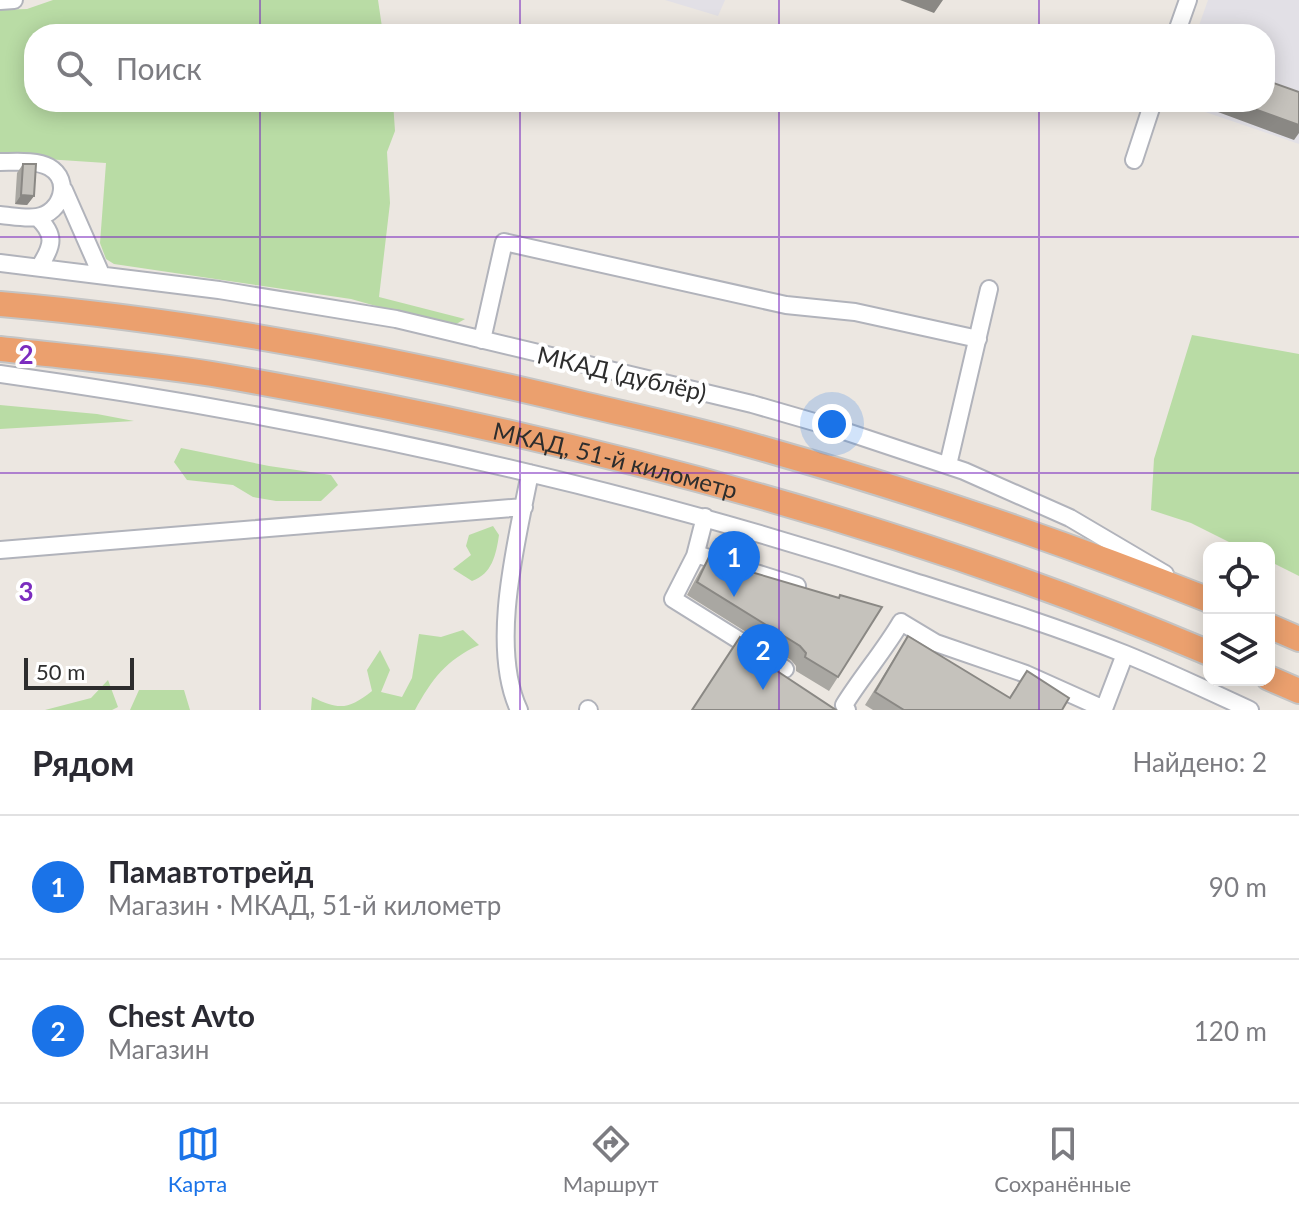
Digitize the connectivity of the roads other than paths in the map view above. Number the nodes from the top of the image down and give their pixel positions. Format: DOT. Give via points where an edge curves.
graph roads {
  1 [pos="14,0"];
  2 [pos="1188,0"];
  3 [pos="0,1"];
  4 [pos="1180,24"];
  5 [pos="1150,112"];
  6 [pos="1134,160"];
  7 [pos="0,162"];
  8 [pos="64,190"];
  9 [pos="0,215"];
  10 [pos="37,217"];
  11 [pos="0,263"];
  12 [pos="40,266"];
  13 [pos="101,274"];
  14 [pos="989,289"];
  15 [pos="0,304"];
  16 [pos="978,339"];
  17 [pos="482,340"];
  18 [pos="0,349"];
  19 [pos="0,374"];
  20 [pos="948,465"];
  21 [pos="530,473"];
  22 [pos="524,507"];
  23 [pos="705,517"];
  24 [pos="0,550"];
  25 [pos="696,554"];
  26 [pos="814,591"];
  27 [pos="1203,597"];
  28 [pos="1203,598"];
  29 [pos="1275,629"];
  30 [pos="1299,639"];
  31 [pos="1203,651"];
  32 [pos="1125,654"];
  33 [pos="785,669"];
  34 [pos="1275,681"];
  35 [pos="1299,691"];
  36 [pos="519,710"];
  37 [pos="847,710"];
  38 [pos="1250,710"];
  1 -- 3 [label="street"];
  2 -- 4 [label="street"];
  5 -- 6 [label="street"];
  7 -- 8 [label="street" via="52,168"];
  8 -- 10 [label="street" via="58,205"];
  8 -- 13 [label="street"];
  9 -- 10 [label="street"];
  10 -- 12 [label="street" via="51,240"];
  11 -- 12 [label="street, МКАД (дублёр)"];
  12 -- 13 [label="street, МКАД (дублёр)"];
  13 -- 17 [label="street, МКАД (дублёр)" via="396,319"];
  14 -- 16 [label="street"];
  15 -- 28 [label="highway, МКАД, 51-й километр" via="386,360 737,441 997,521"];
  16 -- 17 [label="street" via="855,312 786,305 504,242"];
  16 -- 20 [label="street"];
  17 -- 20 [label="street, МКАД (дублёр)" via="752,404"];
  18 -- 31 [label="highway, МКАД, 51-й километр" via="209,374 371,403 729,486 984,567"];
  19 -- 21 [label="street" via="248,414"];
  20 -- 27 [label="street, МКАД (дублёр)" via="1070,518"];
  21 -- 22 [label="street"];
  21 -- 23 [label="street"];
  22 -- 24 [label="street"];
  22 -- 36 [label="street" via="505,619 509,689"];
  23 -- 25 [label="street"];
  23 -- 32 [label="street" via="814,548"];
  25 -- 26 [label="street"];
  25 -- 33 [label="street" via="673,599"];
  29 -- 30 [label="highway"];
  32 -- 37 [label="street" via="1104,709 1026,674 936,643 901,622 867,667 844,705"];
  32 -- 38 [label="street"];
  34 -- 35 [label="highway"];
}
